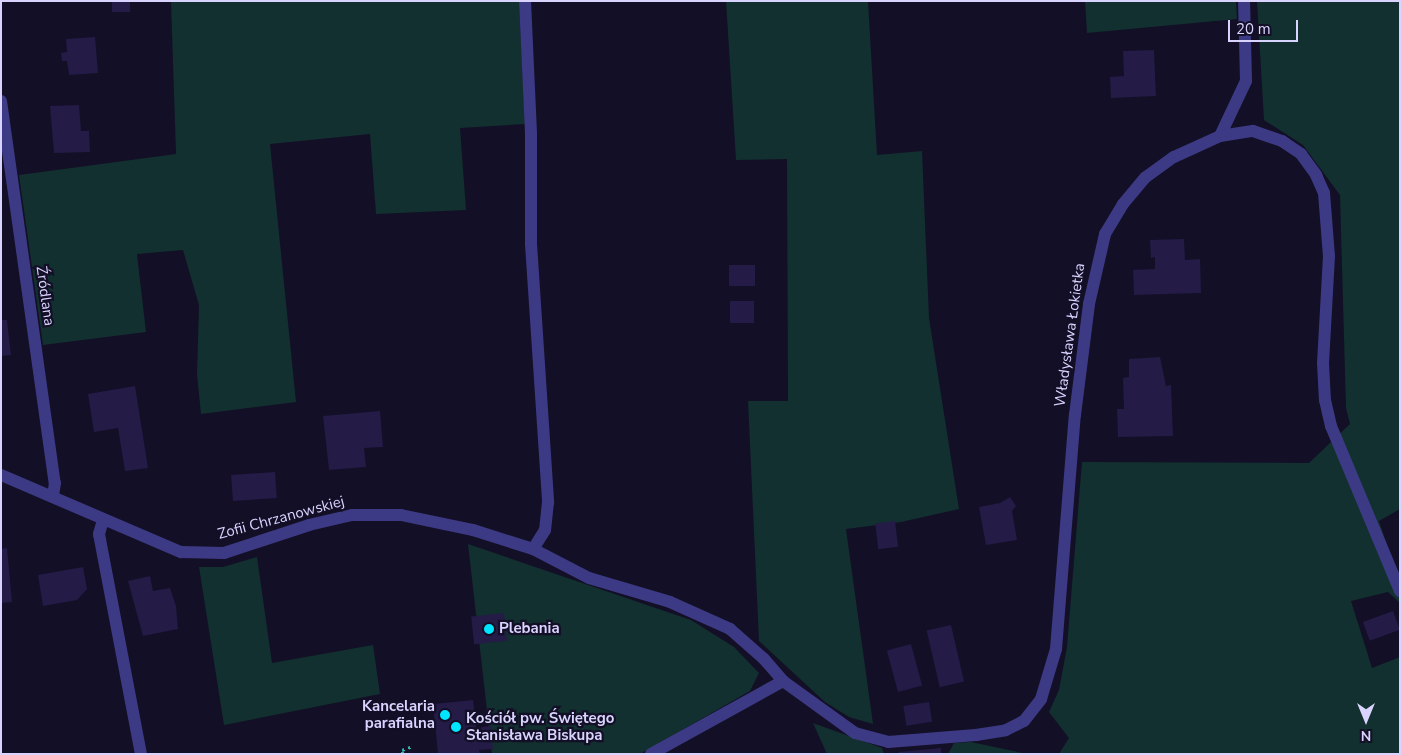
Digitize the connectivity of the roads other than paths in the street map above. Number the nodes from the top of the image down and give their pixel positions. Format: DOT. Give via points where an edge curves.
graph roads {
  1 [pos="525,1"];
  2 [pos="1244,1"];
  3 [pos="1,101"];
  4 [pos="1220,136"];
  5 [pos="1,474"];
  6 [pos="53,496"];
  7 [pos="103,520"];
  8 [pos="534,549"];
  9 [pos="1400,591"];
  10 [pos="783,681"];
  11 [pos="141,754"];
  12 [pos="651,754"];
  1 -- 8 [label="street" via="531,134 531,244 548,502 545,530"];
  2 -- 4 [label="street" via="1246,82"];
  3 -- 6 [label="street, Źródlana" via="55,483"];
  4 -- 9 [label="street, Władysława Łokietka" via="1253,131 1282,141 1301,154 1324,192 1329,256 1323,363 1325,400 1332,426"];
  4 -- 10 [label="street, Władysława Łokietka" via="1174,157 1146,177 1123,204 1105,234 1089,304 1079,387 1056,649 1041,699 1024,721 1006,730 976,735 888,742 855,733"];
  5 -- 6 [label="street, Zofii Chrzanowskiej"];
  6 -- 7 [label="street, Zofii Chrzanowskiej"];
  7 -- 8 [label="street, Zofii Chrzanowskiej" via="181,552 224,553 309,525 352,515 401,515 473,530"];
  7 -- 11 [label="street" via="99,534"];
  8 -- 10 [label="street, Zofii Chrzanowskiej" via="589,578 670,602 730,630 764,659"];
  10 -- 12 [label="street"];
}
